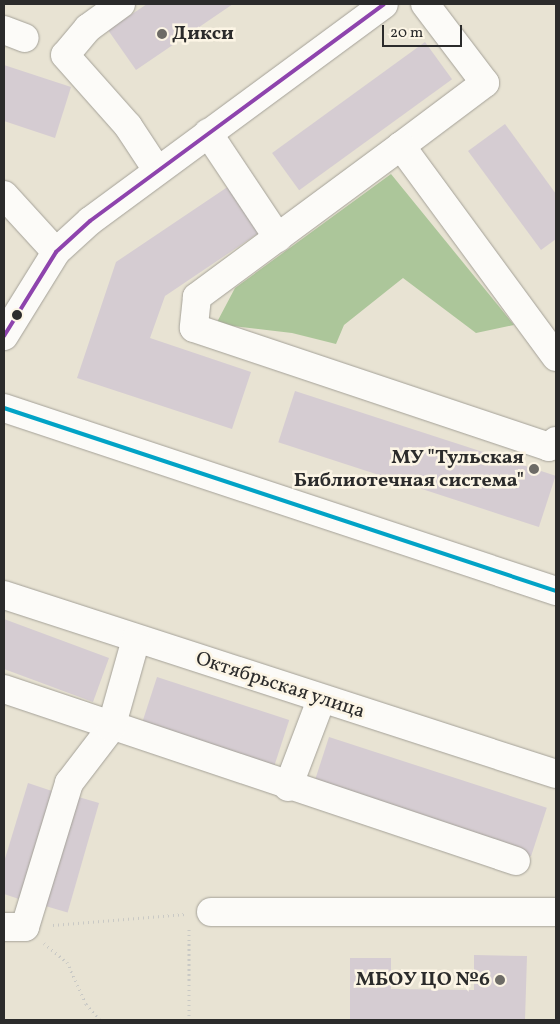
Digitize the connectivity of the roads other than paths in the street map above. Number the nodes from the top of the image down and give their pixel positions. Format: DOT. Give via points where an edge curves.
graph roads {
  1 [pos="122,4"];
  2 [pos="384,4"];
  3 [pos="425,4"];
  4 [pos="208,133"];
  5 [pos="401,146"];
  6 [pos="157,170"];
  7 [pos="4,195"];
  8 [pos="278,238"];
  9 [pos="56,252"];
  10 [pos="4,336"];
  11 [pos="556,357"];
  12 [pos="4,408"];
  13 [pos="556,441"];
  14 [pos="556,591"];
  15 [pos="4,595"];
  16 [pos="136,639"];
  17 [pos="4,690"];
  18 [pos="321,700"];
  19 [pos="111,728"];
  20 [pos="556,774"];
  21 [pos="288,787"];
  22 [pos="516,861"];
  23 [pos="556,912"];
  24 [pos="200,913"];
  25 [pos="14,927"];
  1 -- 6 [label="street" via="88,28 65,55 128,126"];
  2 -- 4 [label="street"];
  3 -- 5 [label="street" via="485,83"];
  4 -- 6 [label="street"];
  4 -- 8 [label="street"];
  5 -- 8 [label="street"];
  5 -- 11 [label="street"];
  6 -- 9 [label="street"];
  7 -- 9 [label="street"];
  8 -- 13 [label="street" via="197,297 194,328 549,447"];
  9 -- 10 [label="street"];
  12 -- 14 [label="street"];
  15 -- 16 [label="street, Октябрьская улица"];
  16 -- 18 [label="street, Октябрьская улица"];
  16 -- 19 [label="street"];
  17 -- 19 [label="street"];
  18 -- 20 [label="street, Октябрьская улица"];
  18 -- 21 [label="street"];
  19 -- 21 [label="street"];
  19 -- 25 [label="street" via="69,783"];
  21 -- 22 [label="street"];
  23 -- 24 [label="street"];
}
